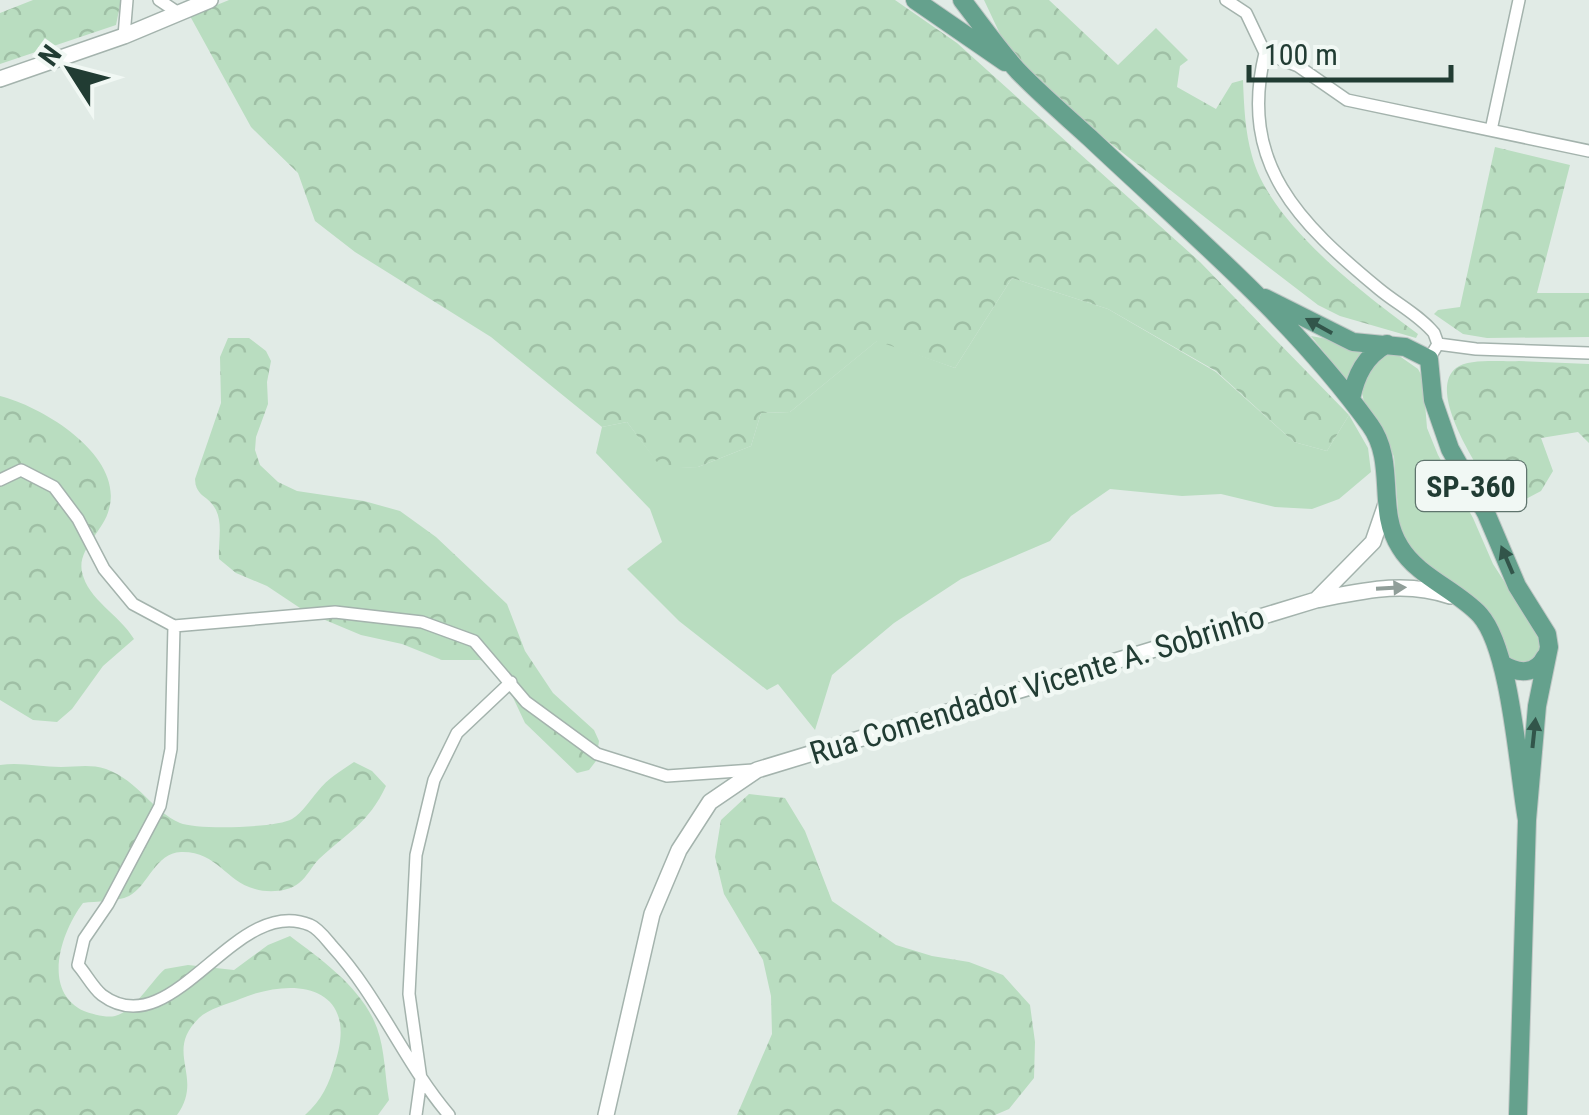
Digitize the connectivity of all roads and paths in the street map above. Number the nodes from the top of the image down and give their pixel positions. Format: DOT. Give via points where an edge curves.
graph roads {
  1 [pos="127,0"];
  2 [pos="159,0"];
  3 [pos="210,0"];
  4 [pos="914,0"];
  5 [pos="962,0"];
  6 [pos="1226,0"];
  7 [pos="1251,0"];
  8 [pos="1519,0"];
  9 [pos="177,12"];
  10 [pos="1246,13"];
  11 [pos="124,36"];
  12 [pos="1265,53"];
  13 [pos="1017,70"];
  14 [pos="0,79"];
  15 [pos="1492,130"];
  16 [pos="1589,151"];
  17 [pos="1254,293"];
  18 [pos="1387,344"];
  19 [pos="1434,351"];
  20 [pos="1589,353"];
  21 [pos="1351,399"];
  22 [pos="0,480"];
  23 [pos="1388,496"];
  24 [pos="1316,600"];
  25 [pos="1465,602"];
  26 [pos="174,626"];
  27 [pos="1549,647"];
  28 [pos="1502,664"];
  29 [pos="511,682"];
  30 [pos="757,770"];
  31 [pos="1527,820"];
  32 [pos="1521,1077"];
  33 [pos="421,1079"];
  34 [pos="416,1115"];
  35 [pos="449,1115"];
  36 [pos="606,1115"];
  37 [pos="1518,1115"];
  38 [pos="1532,1115"];
  1 -- 11 [label="street"];
  2 -- 9 [label="street"];
  3 -- 9 [label="street"];
  4 -- 13 [label="main road, SP-360"];
  5 -- 13 [label="main road, SP-360"];
  6 -- 10 [label="street"];
  7 -- 10 [label="street"];
  8 -- 15 [label="street"];
  9 -- 11 [label="street"];
  10 -- 12 [label="street"];
  11 -- 14 [label="street"];
  12 -- 15 [label="street" via="1298,66 1346,100"];
  12 -- 19 [label="street" via="1258,110 1269,168 1317,231 1426,324"];
  13 -- 17 [label="main road, SP-360"];
  15 -- 16 [label="street"];
  18 -- 17 [label="main road, SP-360, one-way" via="1353,342"];
  17 -- 21 [label="main road, SP-360"];
  18 -- 19 [label="main road, SP-360"];
  18 -- 21 [label="main road" via="1364,364"];
  19 -- 20 [label="street"];
  27 -- 19 [label="main road, SP-360, one-way" via="1450,449 1433,400"];
  21 -- 23 [label="main road, SP-360" via="1382,446"];
  22 -- 26 [label="street" via="21,470 54,487 133,604"];
  23 -- 24 [label="street" via="1372,542"];
  23 -- 25 [label="main road, SP-360" via="1401,550"];
  24 -- 25 [label="street, Rua Comendador Vicente A. Sobrinho, one-way" via="1394,586"];
  24 -- 30 [label="street, Rua Comendador Vicente A. Sobrinho"];
  25 -- 28 [label="main road, SP-360" via="1490,630"];
  26 -- 29 [label="street" via="335,612 422,622 474,641"];
  26 -- 33 [label="street" via="172,749 160,806 84,939 78,965 101,994 145,1006 256,928 287,920 313,925 355,971"];
  27 -- 28 [label="main road" via="1533,670"];
  31 -- 27 [label="main road, SP-360, one-way"];
  28 -- 31 [label="main road, SP-360"];
  29 -- 30 [label="street" via="526,702 597,754 641,770 667,776"];
  29 -- 33 [label="street" via="457,733 434,780 416,855 409,994"];
  30 -- 36 [label="street, Rua Comendador Vicente A. Sobrinho" via="710,802 672,866 652,914"];
  31 -- 32 [label="main road, SP-360"];
  32 -- 37 [label="main road, SP-360"];
  32 -- 38 [label="main road, SP-360"];
  33 -- 34 [label="street"];
  33 -- 35 [label="street"];
}
